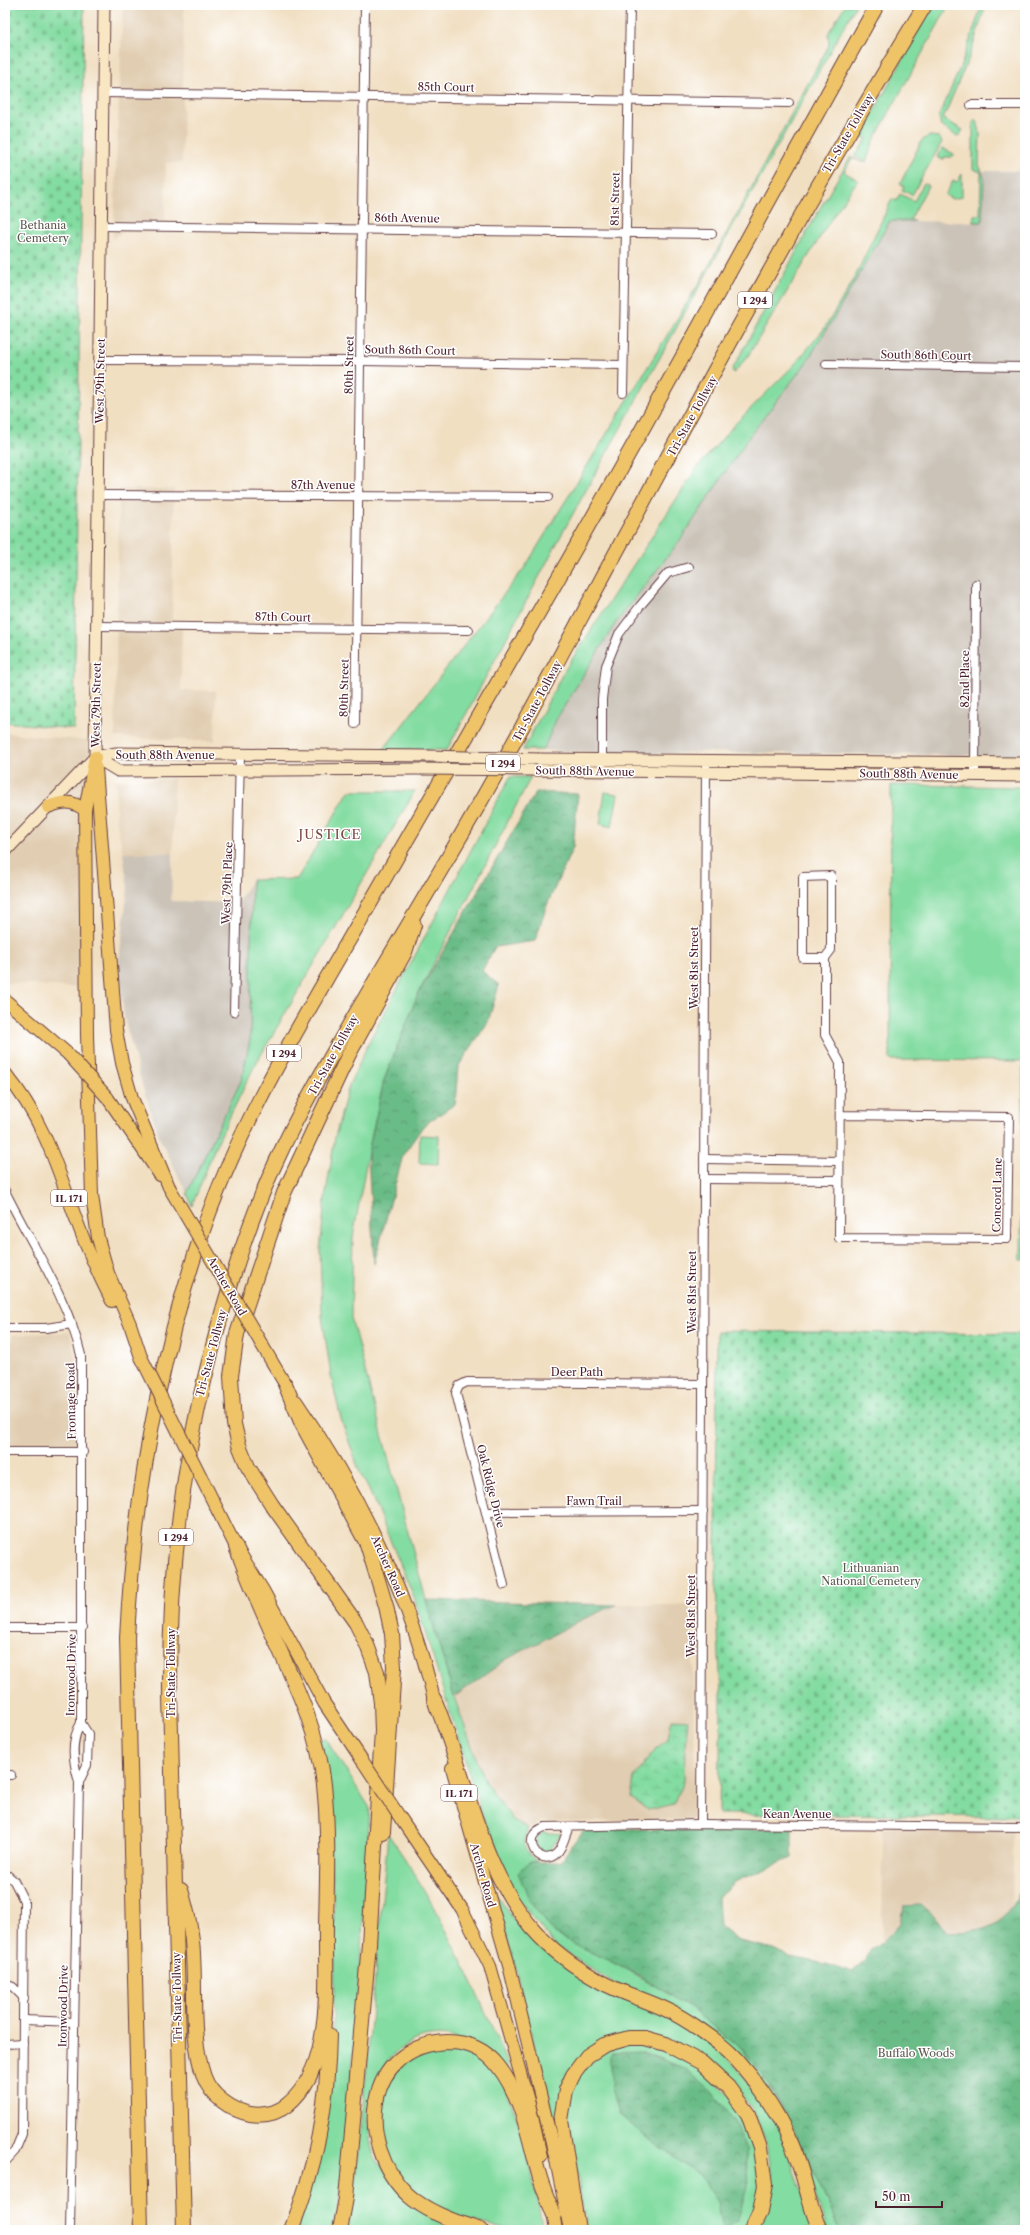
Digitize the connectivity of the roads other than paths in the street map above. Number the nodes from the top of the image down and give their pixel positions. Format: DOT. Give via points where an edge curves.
graph roads {
  1 [pos="104,5"];
  2 [pos="366,5"];
  3 [pos="630,5"];
  4 [pos="877,5"];
  5 [pos="925,5"];
  6 [pos="103,93"];
  7 [pos="365,97"];
  8 [pos="628,102"];
  9 [pos="789,103"];
  10 [pos="971,105"];
  11 [pos="1025,105"];
  12 [pos="101,226"];
  13 [pos="364,229"];
  14 [pos="625,232"];
  15 [pos="712,234"];
  16 [pos="100,360"];
  17 [pos="360,361"];
  18 [pos="826,364"];
  19 [pos="623,365"];
  20 [pos="1025,367"];
  21 [pos="623,393"];
  22 [pos="98,495"];
  23 [pos="359,496"];
  24 [pos="548,497"];
  25 [pos="689,567"];
  26 [pos="976,584"];
  27 [pos="97,626"];
  28 [pos="356,629"];
  29 [pos="469,630"];
  30 [pos="355,724"];
  31 [pos="240,755"];
  32 [pos="95,757"];
  33 [pos="602,759"];
  34 [pos="706,760"];
  35 [pos="976,762"];
  36 [pos="1025,763"];
  37 [pos="602,771"];
  38 [pos="240,772"];
  39 [pos="706,772"];
  40 [pos="975,775"];
  41 [pos="1025,776"];
  42 [pos="48,807"];
  43 [pos="85,810"];
  44 [pos="5,852"];
  45 [pos="424,896"];
  46 [pos="824,958"];
  47 [pos="5,1000"];
  48 [pos="5,1012"];
  49 [pos="234,1012"];
  50 [pos="44,1036"];
  51 [pos="5,1073"];
  52 [pos="840,1115"];
  53 [pos="704,1159"];
  54 [pos="839,1161"];
  55 [pos="704,1179"];
  56 [pos="839,1180"];
  57 [pos="169,1187"];
  58 [pos="5,1191"];
  59 [pos="72,1324"];
  60 [pos="128,1326"];
  61 [pos="5,1328"];
  62 [pos="285,1384"];
  63 [pos="703,1384"];
  64 [pos="456,1393"];
  65 [pos="5,1452"];
  66 [pos="82,1452"];
  67 [pos="702,1511"];
  68 [pos="486,1512"];
  69 [pos="236,1547"];
  70 [pos="504,1585"];
  71 [pos="5,1628"];
  72 [pos="82,1628"];
  73 [pos="434,1699"];
  74 [pos="81,1723"];
  75 [pos="79,1782"];
  76 [pos="701,1824"];
  77 [pos="1025,1826"];
  78 [pos="569,1827"];
  79 [pos="174,1858"];
  80 [pos="5,1873"];
  81 [pos="327,1877"];
  82 [pos="373,1886"];
  83 [pos="5,1984"];
  84 [pos="24,1998"];
  85 [pos="24,2020"];
  86 [pos="73,2022"];
  87 [pos="23,2043"];
  88 [pos="5,2044"];
  89 [pos="5,2162"];
  90 [pos="555,2223"];
  91 [pos="574,2229"];
  92 [pos="70,2230"];
  93 [pos="141,2230"];
  94 [pos="184,2230"];
  95 [pos="291,2230"];
  96 [pos="340,2230"];
  97 [pos="481,2230"];
  98 [pos="750,2230"];
  99 [pos="820,2230"];
  1 -- 6 [label="street, West 79th Street"];
  2 -- 7 [label="street, 80th Street"];
  3 -- 8 [label="street, 81st Street"];
  4 -- 93 [label="highway, I 294" via="613,484 278,1065 228,1165 202,1234 167,1348 145,1463 130,1568 126,1638"];
  5 -- 45 [label="highway, Tri-State Tollway / I 294" via="846,135 492,783"];
  6 -- 7 [label="street, 85th Court"];
  6 -- 12 [label="street, West 79th Street"];
  7 -- 8 [label="street, 85th Court"];
  7 -- 13 [label="street, 80th Street"];
  8 -- 9 [label="street, 85th Court"];
  8 -- 14 [label="street, 81st Street"];
  10 -- 11 [label="street"];
  12 -- 13 [label="street, 86th Avenue"];
  12 -- 16 [label="street, West 79th Street"];
  13 -- 14 [label="street, 86th Avenue"];
  13 -- 17 [label="street, 80th Street"];
  14 -- 15 [label="street, 86th Avenue"];
  14 -- 19 [label="street, 81st Street"];
  16 -- 17 [label="street, South 86th Court"];
  16 -- 22 [label="street, West 79th Street"];
  17 -- 19 [label="street, South 86th Court"];
  17 -- 23 [label="street, 80th Street"];
  18 -- 20 [label="street, South 86th Court"];
  19 -- 21 [label="street, 81st Street"];
  22 -- 23 [label="street, 87th Avenue"];
  22 -- 27 [label="street, West 79th Street"];
  23 -- 24 [label="street, 87th Avenue"];
  23 -- 28 [label="street, 80th Street"];
  25 -- 33 [label="street" via="668,573 619,634 606,666 602,699"];
  26 -- 35 [label="street, 82nd Place"];
  27 -- 28 [label="street, 87th Court"];
  27 -- 32 [label="street, West 79th Street"];
  28 -- 29 [label="street, 87th Court"];
  28 -- 30 [label="street, 80th Street"];
  31 -- 32 [label="street, South 88th Avenue" via="116,753"];
  31 -- 33 [label="street, South 88th Avenue, bridge"];
  31 -- 38 [label="street, West 79th Place"];
  32 -- 38 [label="street, South 88th Avenue" via="118,771"];
  32 -- 42 [label="street"];
  32 -- 43 [label="main road"];
  32 -- 57 [label="main road" via="116,1030 132,1098"];
  33 -- 34 [label="street, South 88th Avenue"];
  33 -- 37 [label="street"];
  34 -- 35 [label="street, South 88th Avenue"];
  34 -- 39 [label="street, West 81st Street"];
  35 -- 36 [label="street, South 88th Avenue"];
  35 -- 40 [label="street, 82nd Place"];
  37 -- 38 [label="street, South 88th Avenue, bridge" via="420,769"];
  37 -- 39 [label="street, South 88th Avenue"];
  38 -- 49 [label="street, West 79th Place"];
  39 -- 40 [label="street, South 88th Avenue"];
  39 -- 53 [label="street, West 81st Street"];
  40 -- 41 [label="street, South 88th Avenue"];
  42 -- 43 [label="main road" via="61,802 71,802"];
  42 -- 44 [label="street"];
  43 -- 60 [label="main road" via="87,1035 92,1202 108,1274"];
  45 -- 79 [label="highway, Tri-State Tollway / I 294" via="333,1052 283,1147 242,1245 206,1365 183,1480 173,1572 170,1638"];
  45 -- 82 [label="highway" via="405,952 348,1056 284,1193 237,1334 231,1376 234,1424 248,1467 356,1623 377,1672 382,1703 382,1731 374,1830"];
  46 -- 46 [label="street, Concord Lane" via="831,950 831,876 803,877 803,958"];
  46 -- 52 [label="street, Concord Lane" via="825,1035 840,1062"];
  47 -- 50 [label="main road, Archer Road / IL 171"];
  48 -- 50 [label="main road"];
  50 -- 57 [label="main road, Archer Road / IL 171, bridge" via="68,1054 107,1096"];
  51 -- 60 [label="main road, IL 171" via="28,1102 40,1124 57,1162 88,1250"];
  52 -- 54 [label="street, Concord Lane"];
  52 -- 56 [label="street, Concord Lane" via="1009,1117 1007,1239 839,1238"];
  53 -- 54 [label="street"];
  53 -- 55 [label="street, West 81st Street"];
  54 -- 56 [label="street, Concord Lane"];
  55 -- 56 [label="street"];
  55 -- 63 [label="street, West 81st Street"];
  57 -- 62 [label="main road, Archer Road / IL 171, bridge"];
  58 -- 59 [label="street, Frontage Road"];
  59 -- 61 [label="street" via="46,1328"];
  59 -- 66 [label="street, Frontage Road" via="81,1355"];
  60 -- 69 [label="main road, bridge"];
  62 -- 73 [label="main road, Archer Road / IL 171" via="341,1474 388,1562 402,1593"];
  62 -- 82 [label="highway" via="302,1424 367,1544 392,1634 394,1698 383,1836"];
  63 -- 64 [label="street, Deer Path" via="467,1382 459,1386"];
  63 -- 67 [label="street, West 81st Street"];
  64 -- 68 [label="street, Oak Ridge Drive"];
  65 -- 66 [label="street"];
  66 -- 72 [label="street, Frontage Road"];
  67 -- 68 [label="street, Fawn Trail"];
  67 -- 76 [label="street, West 81st Street"];
  68 -- 70 [label="street, Oak Ridge Drive"];
  69 -- 81 [label="highway" via="313,1729 324,1785"];
  69 -- 90 [label="main road, bridge" via="264,1592 324,1703 462,1909 490,1966 530,2108"];
  71 -- 72 [label="street"];
  72 -- 74 [label="street, Ironwood Drive"];
  73 -- 91 [label="main road, Archer Road / IL 171" via="440,1729 510,1970"];
  73 -- 99 [label="highway" via="446,1726 492,1864 517,1908 549,1945 580,1970 602,1983 666,2010 709,2037 735,2058 761,2091 782,2125 797,2157"];
  74 -- 75 [label="street, Ironwood Drive" via="74,1734 74,1765"];
  74 -- 75 [label="street, Ironwood Drive" via="88,1734 87,1765"];
  75 -- 86 [label="street, Ironwood Drive"];
  76 -- 77 [label="street, Kean Avenue"];
  76 -- 78 [label="street, Kean Avenue"];
  78 -- 78 [label="street, Kean Avenue" via="557,1853 545,1858 534,1851 532,1839 538,1829"];
  79 -- 81 [label="highway" via="191,1934 195,2033 205,2078 213,2092 224,2103 236,2110 261,2116 280,2111 295,2098 319,2051 325,1997"];
  79 -- 94 [label="highway, Tri-State Tollway / I 294"];
  80 -- 84 [label="street" via="14,1881 24,1901"];
  81 -- 95 [label="highway" via="330,1971 326,2081 312,2171"];
  82 -- 96 [label="highway" via="350,2158"];
  83 -- 84 [label="street" via="13,1987"];
  84 -- 85 [label="street"];
  85 -- 86 [label="street"];
  85 -- 87 [label="street"];
  86 -- 92 [label="street, Ironwood Drive"];
  87 -- 88 [label="street"];
  87 -- 89 [label="street" via="22,2134 15,2151"];
  90 -- 97 [label="highway" via="523,2117 498,2065 482,2050 466,2044 430,2043 404,2055 391,2066 380,2084 374,2124 378,2148 389,2171 408,2195 430,2210"];
  91 -- 98 [label="highway" via="561,2120 566,2090 587,2056 604,2045 629,2038 645,2038 666,2044 702,2063 728,2087 748,2114 760,2148 765,2185 760,2212"];
}
